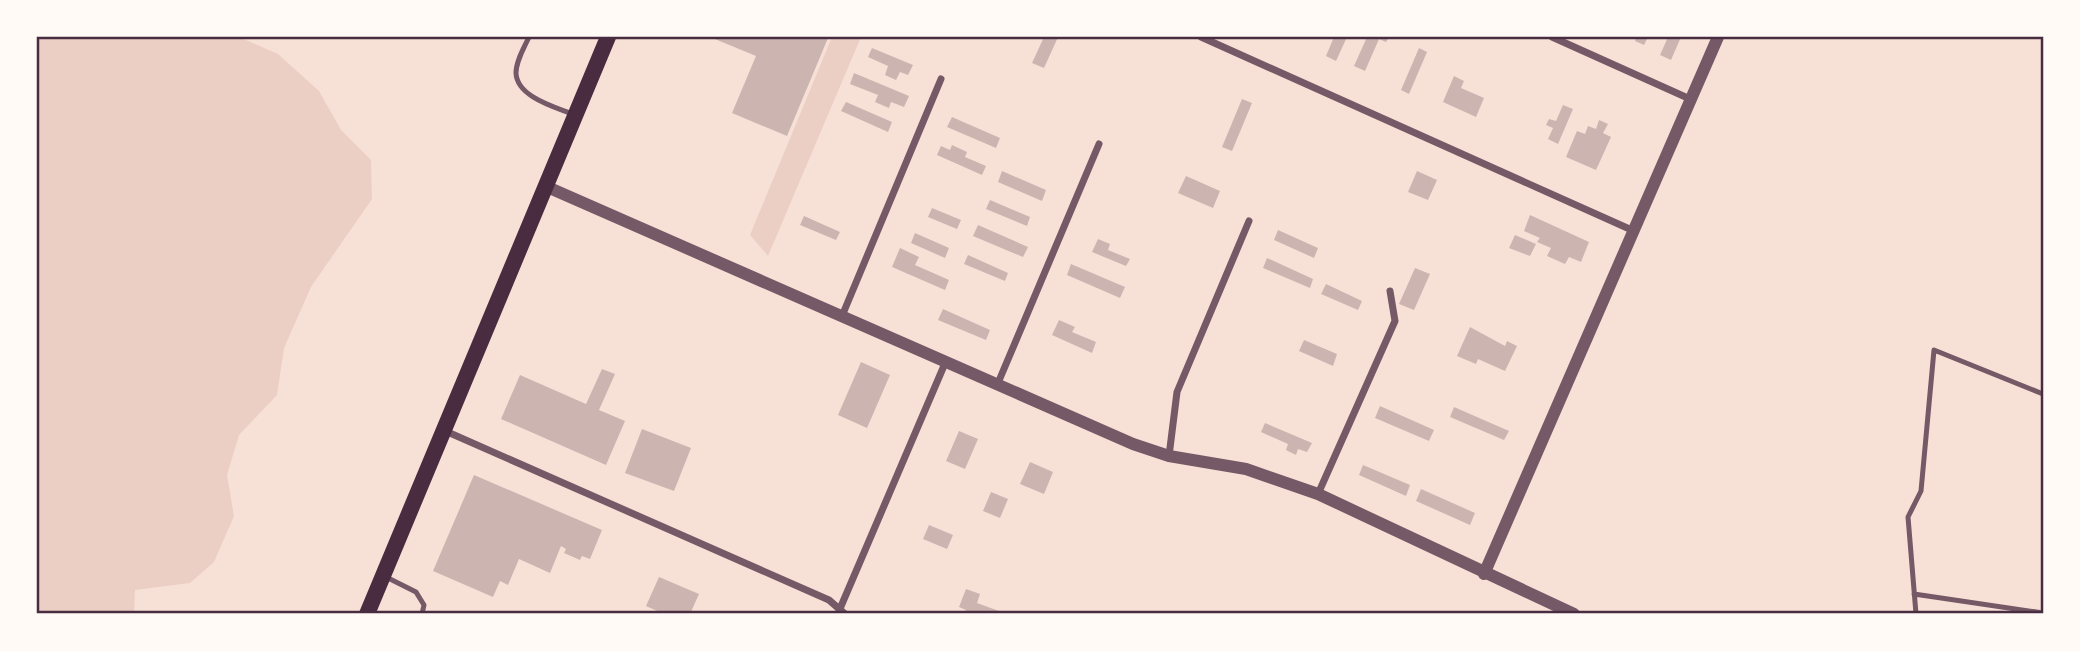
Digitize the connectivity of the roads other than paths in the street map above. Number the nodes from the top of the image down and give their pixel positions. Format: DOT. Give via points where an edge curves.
graph roads {
  1 [pos="529,37"];
  2 [pos="608,37"];
  3 [pos="1201,37"];
  4 [pos="1552,37"];
  5 [pos="1717,37"];
  6 [pos="941,79"];
  7 [pos="1690,99"];
  8 [pos="575,115"];
  9 [pos="1099,144"];
  10 [pos="545,186"];
  11 [pos="1249,221"];
  12 [pos="1634,231"];
  13 [pos="1390,290"];
  14 [pos="842,316"];
  15 [pos="946,360"];
  16 [pos="998,383"];
  17 [pos="2043,394"];
  18 [pos="443,430"];
  19 [pos="1169,456"];
  20 [pos="1318,494"];
  21 [pos="1484,574"];
  22 [pos="383,576"];
  23 [pos="1914,594"];
  24 [pos="841,613"];
  25 [pos="367,614"];
  26 [pos="422,614"];
  27 [pos="1574,614"];
  28 [pos="1916,614"];
  29 [pos="2043,614"];
  1 -- 8 [label="lane" via="516,75 520,85"];
  2 -- 8 [label="main road"];
  3 -- 12 [label="street"];
  4 -- 7 [label="street"];
  5 -- 7 [label="street"];
  6 -- 14 [label="street"];
  7 -- 12 [label="street"];
  8 -- 10 [label="main road"];
  9 -- 16 [label="street"];
  10 -- 14 [label="street"];
  10 -- 18 [label="main road"];
  11 -- 19 [label="street" via="1177,392"];
  12 -- 21 [label="street"];
  13 -- 20 [label="street" via="1395,321"];
  14 -- 15 [label="street"];
  15 -- 16 [label="street"];
  15 -- 24 [label="street"];
  16 -- 19 [label="street"];
  17 -- 23 [label="lane" via="1934,350 1921,491 1908,516"];
  18 -- 22 [label="main road"];
  18 -- 24 [label="street" via="830,600"];
  19 -- 20 [label="street" via="1246,469"];
  20 -- 21 [label="street"];
  21 -- 27 [label="street"];
  22 -- 25 [label="main road"];
  22 -- 26 [label="lane" via="416,592 424,605"];
  23 -- 28 [label="lane"];
  23 -- 29 [label="lane"];
}
